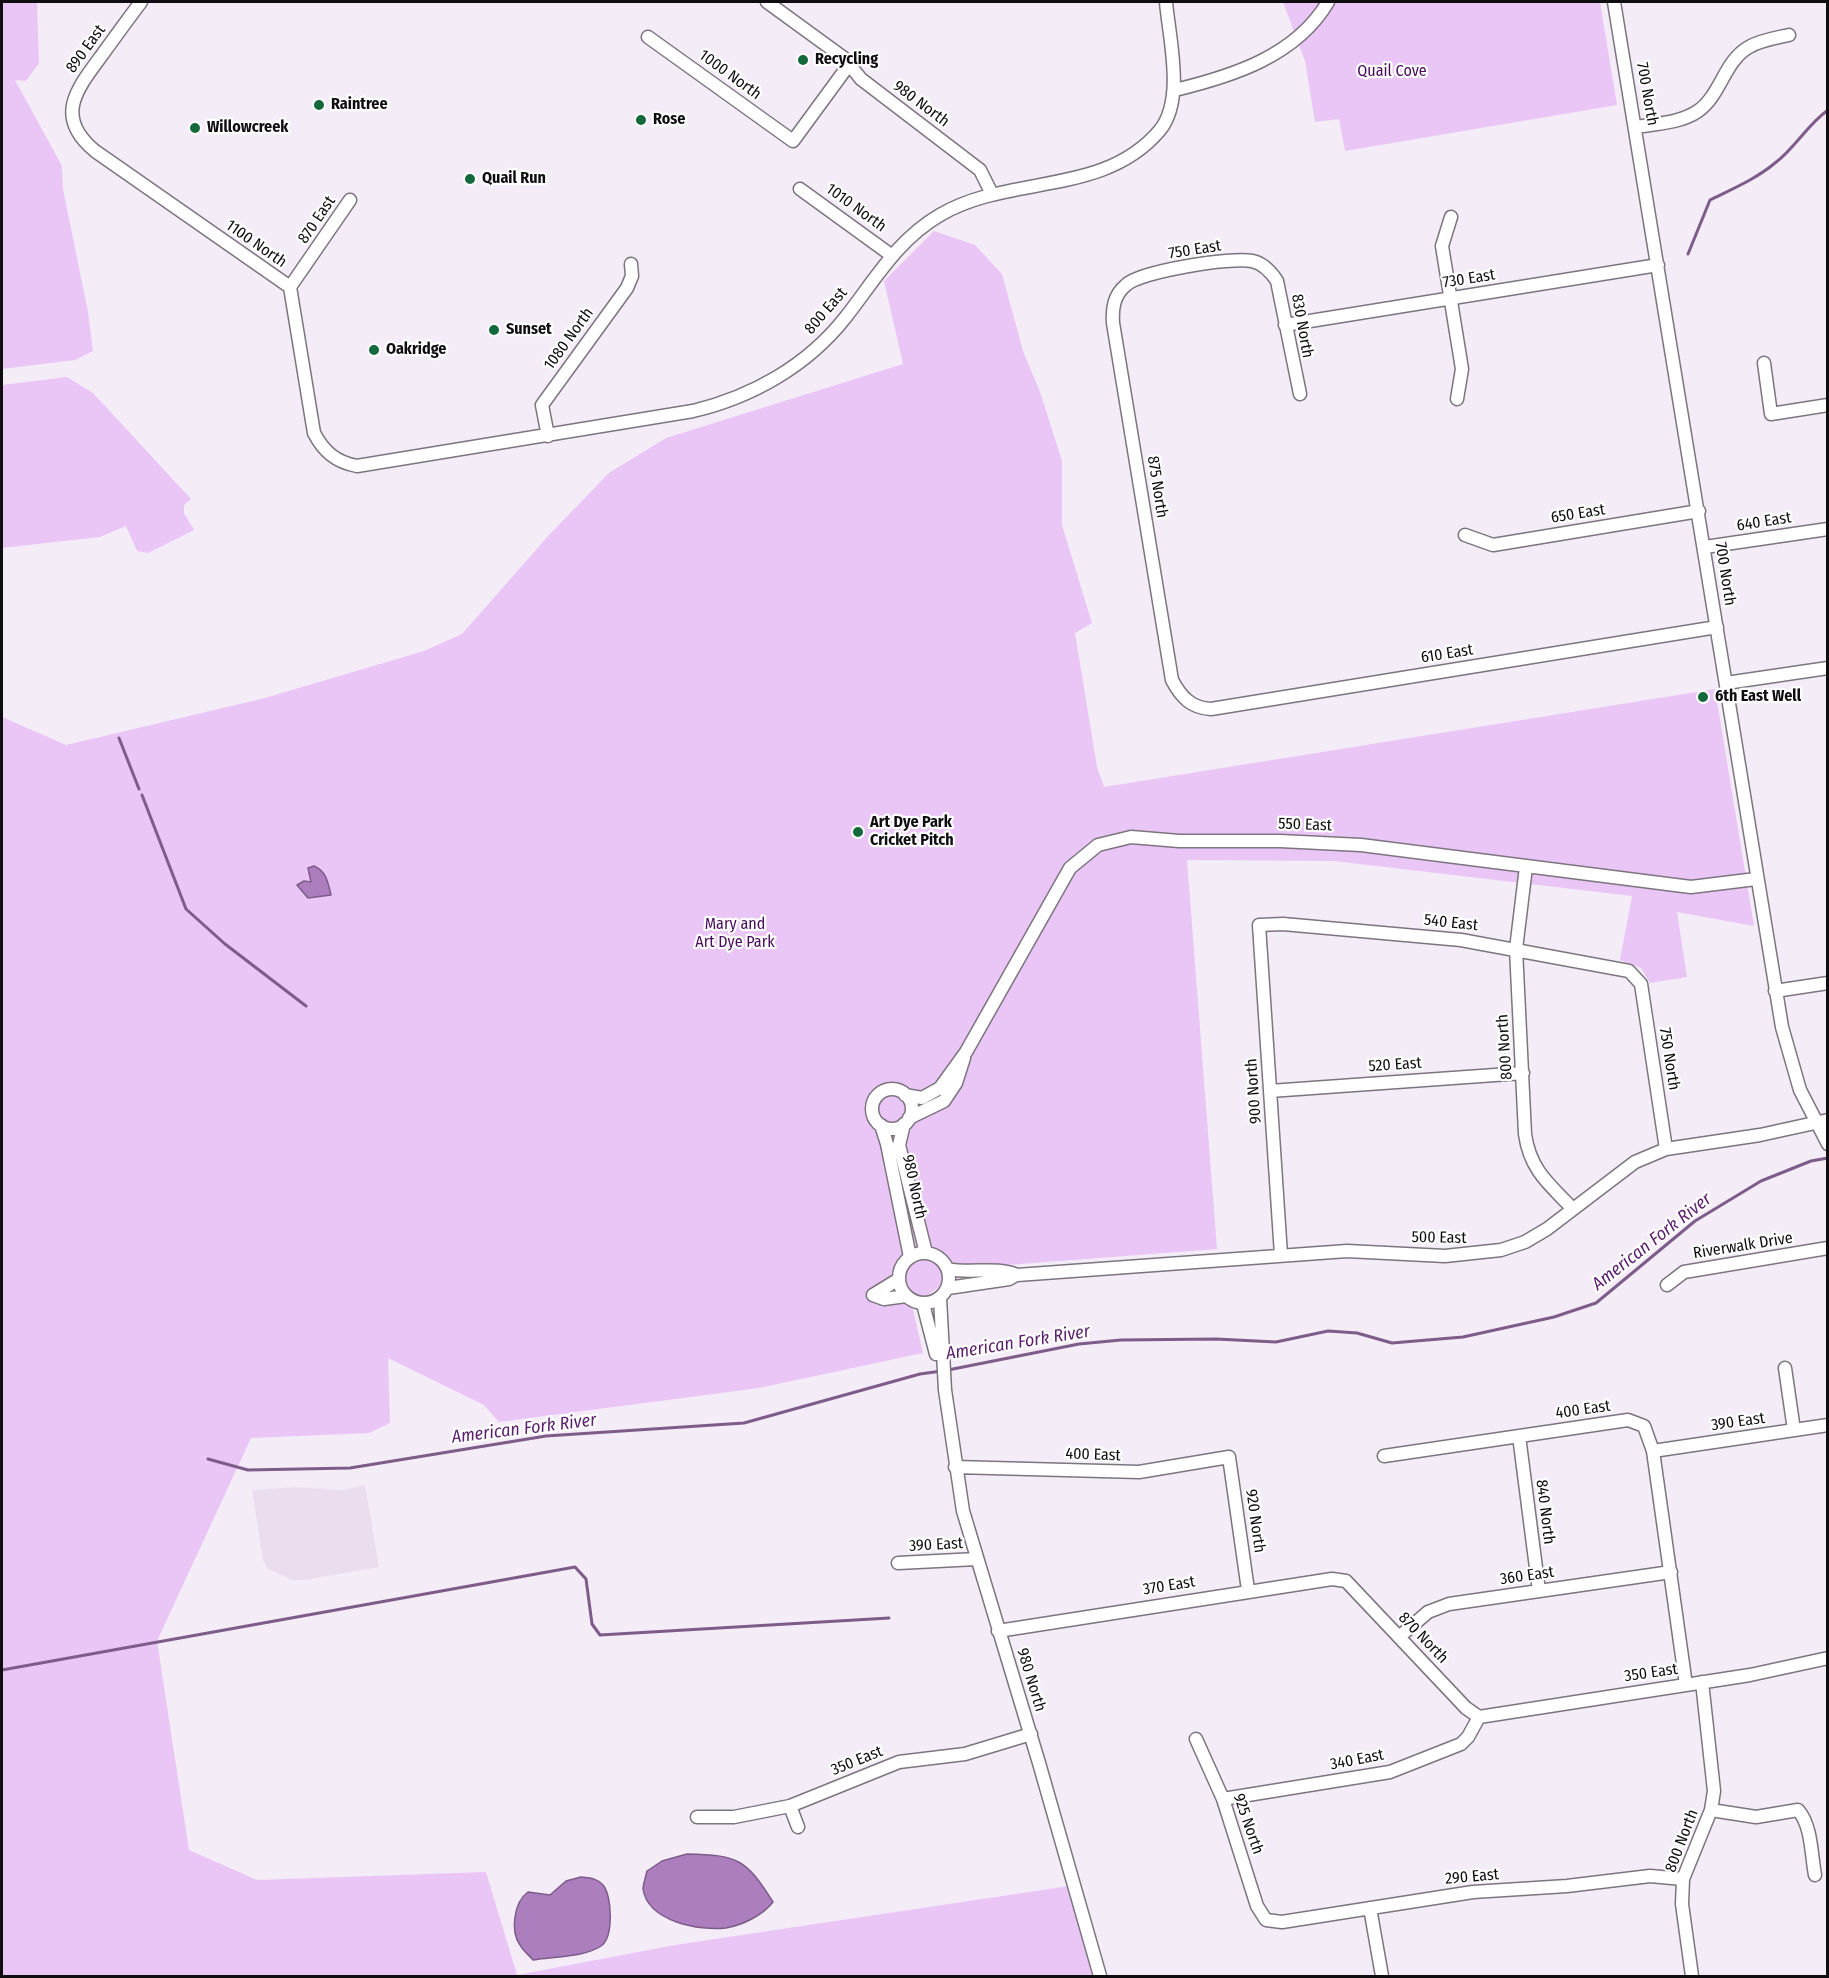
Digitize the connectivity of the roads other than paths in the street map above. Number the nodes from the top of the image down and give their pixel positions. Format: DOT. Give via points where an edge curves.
graph roads {
  1 [pos="141,2"];
  2 [pos="767,2"];
  3 [pos="1166,2"];
  4 [pos="1328,2"];
  5 [pos="1614,2"];
  6 [pos="1789,35"];
  7 [pos="648,37"];
  8 [pos="848,66"];
  9 [pos="1175,90"];
  10 [pos="73,120"];
  11 [pos="1635,127"];
  12 [pos="800,189"];
  13 [pos="992,194"];
  14 [pos="350,200"];
  15 [pos="1451,217"];
  16 [pos="891,255"];
  17 [pos="630,264"];
  18 [pos="1658,265"];
  19 [pos="1265,267"];
  20 [pos="1130,281"];
  21 [pos="290,287"];
  22 [pos="1451,298"];
  23 [pos="1285,325"];
  24 [pos="1764,363"];
  25 [pos="1300,394"];
  26 [pos="1457,399"];
  27 [pos="1827,405"];
  28 [pos="548,436"];
  29 [pos="327,453"];
  30 [pos="1699,512"];
  31 [pos="1827,529"];
  32 [pos="1465,535"];
  33 [pos="1705,547"];
  34 [pos="1717,627"];
  35 [pos="1827,668"];
  36 [pos="1726,683"];
  37 [pos="1185,700"];
  38 [pos="1526,867"];
  39 [pos="1756,879"];
  40 [pos="1259,925"];
  41 [pos="1516,949"];
  42 [pos="1636,976"];
  43 [pos="1827,983"];
  44 [pos="1775,991"];
  45 [pos="966,1052"];
  46 [pos="1523,1073"];
  47 [pos="1270,1091"];
  48 [pos="905,1095"];
  49 [pos="907,1121"];
  50 [pos="1821,1121"];
  51 [pos="880,1125"];
  52 [pos="1827,1144"];
  53 [pos="1666,1149"];
  54 [pos="1573,1209"];
  55 [pos="1827,1248"];
  56 [pos="927,1253"];
  57 [pos="1281,1255"];
  58 [pos="910,1257"];
  59 [pos="948,1269"];
  60 [pos="1017,1275"];
  61 [pos="899,1279"];
  62 [pos="1667,1285"];
  63 [pos="944,1293"];
  64 [pos="906,1296"];
  65 [pos="922,1304"];
  66 [pos="939,1352"];
  67 [pos="1785,1368"];
  68 [pos="1827,1425"];
  69 [pos="1794,1430"];
  70 [pos="1519,1436"];
  71 [pos="1653,1450"];
  72 [pos="1384,1456"];
  73 [pos="1228,1457"];
  74 [pos="955,1467"];
  75 [pos="977,1559"];
  76 [pos="898,1563"];
  77 [pos="1671,1572"];
  78 [pos="1346,1581"];
  79 [pos="1248,1590"];
  80 [pos="1539,1591"];
  81 [pos="998,1631"];
  82 [pos="1399,1637"];
  83 [pos="1827,1658"];
  84 [pos="1702,1682"];
  85 [pos="1686,1685"];
  86 [pos="1479,1717"];
  87 [pos="1031,1734"];
  88 [pos="1196,1739"];
  89 [pos="1222,1799"];
  90 [pos="790,1806"];
  91 [pos="1711,1810"];
  92 [pos="697,1817"];
  93 [pos="798,1827"];
  94 [pos="1815,1875"];
  95 [pos="1683,1879"];
  96 [pos="1370,1908"];
  97 [pos="1266,1920"];
  98 [pos="1100,1977"];
  99 [pos="1382,1977"];
  100 [pos="1692,1977"];
  1 -- 10 [label="street, 890 East" via="77,90"];
  2 -- 8 [label="street, 980 North" via="844,58"];
  3 -- 9 [label="street"];
  4 -- 9 [label="street" via="1314,22 1283,50 1212,81"];
  5 -- 11 [label="street, 700 North"];
  6 -- 11 [label="street" via="1749,47 1738,56 1697,112"];
  7 -- 8 [label="street, 1000 North" via="793,141"];
  8 -- 13 [label="street, 980 North" via="980,170"];
  9 -- 13 [label="street, 800 East" via="1171,111 1156,134 1099,173"];
  10 -- 21 [label="street, 1100 North" via="95,152"];
  11 -- 18 [label="street, 700 North"];
  12 -- 16 [label="street, 1010 North"];
  13 -- 16 [label="street, 800 East" via="940,215"];
  14 -- 21 [label="street, 870 East"];
  15 -- 22 [label="street" via="1442,246"];
  16 -- 28 [label="street, 800 East" via="830,335 762,386 693,411"];
  17 -- 28 [label="street, 1080 North" via="632,276 627,288 542,405"];
  18 -- 22 [label="street, 730 East"];
  18 -- 30 [label="street, 700 North"];
  19 -- 20 [label="street, 750 East" via="1253,261 1228,261 1140,275"];
  19 -- 23 [label="street, 830 North" via="1277,281"];
  20 -- 37 [label="street, 875 North" via="1115,300 1113,323 1172,680"];
  21 -- 29 [label="street, 1100 North" via="311,425"];
  22 -- 23 [label="street, 730 East"];
  22 -- 26 [label="street" via="1462,369"];
  23 -- 25 [label="street, 830 North"];
  24 -- 27 [label="street" via="1771,414"];
  28 -- 29 [label="street, 800 East" via="369,465 347,464"];
  30 -- 32 [label="street, 650 East" via="1493,545"];
  30 -- 33 [label="street, 700 North"];
  31 -- 33 [label="street, 640 East"];
  33 -- 34 [label="street, 700 North"];
  34 -- 36 [label="street, 700 North"];
  34 -- 37 [label="street, 610 East" via="1211,709"];
  35 -- 36 [label="street"];
  36 -- 39 [label="street, 700 North"];
  38 -- 39 [label="street, 550 East" via="1691,887"];
  38 -- 41 [label="street, 800 North"];
  38 -- 45 [label="street, 550 East" via="1334,843 1131,837 1105,841 1082,856 1062,881"];
  39 -- 44 [label="street, 700 North"];
  40 -- 41 [label="street, 540 East" via="1461,940"];
  40 -- 47 [label="street, 900 North"];
  41 -- 42 [label="street, 540 East" via="1629,971"];
  41 -- 46 [label="street, 800 North"];
  42 -- 53 [label="street, 750 North" via="1641,984"];
  43 -- 44 [label="street"];
  44 -- 50 [label="street, 700 North" via="1793,1071"];
  45 -- 48 [label="street, 550 East" via="935,1093 922,1098"];
  45 -- 49 [label="street, 550 East" via="948,1096"];
  46 -- 47 [label="street, 520 East"];
  46 -- 54 [label="street, 800 North" via="1528,1153 1536,1170"];
  47 -- 57 [label="street, 900 North"];
  48 -- 49 [label="street" via="911,1104"];
  48 -- 51 [label="street" via="891,1089 879,1094 873,1113"];
  49 -- 51 [label="street" via="890,1129"];
  49 -- 56 [label="street, 980 North" via="898,1145"];
  50 -- 52 [label="street, 700 North"];
  50 -- 53 [label="street, 500 East" via="1760,1136"];
  51 -- 58 [label="street, 980 North"];
  53 -- 54 [label="street, 500 East" via="1635,1162"];
  54 -- 57 [label="street, 500 East" via="1525,1242 1475,1254 1347,1251"];
  55 -- 62 [label="street, Riverwalk Drive" via="1684,1272"];
  56 -- 58 [label="street"];
  56 -- 59 [label="street" via="940,1258"];
  57 -- 60 [label="street, 500 East"];
  58 -- 61 [label="street"];
  59 -- 60 [label="street, 500 East" via="1010,1271"];
  59 -- 63 [label="street"];
  60 -- 63 [label="street, 500 East"];
  61 -- 64 [label="street"];
  61 -- 64 [label="street" via="873,1295 884,1299"];
  63 -- 65 [label="street"];
  63 -- 66 [label="street, 980 North"];
  64 -- 65 [label="street"];
  65 -- 66 [label="street, 980 North"];
  66 -- 74 [label="street, 980 North"];
  67 -- 69 [label="street"];
  68 -- 69 [label="street, 390 East"];
  69 -- 71 [label="street, 390 East"];
  70 -- 71 [label="street, 400 East" via="1628,1420 1644,1426"];
  70 -- 72 [label="street, 400 East"];
  70 -- 80 [label="street, 840 North"];
  71 -- 77 [label="street"];
  73 -- 74 [label="street, 400 East" via="1140,1472"];
  73 -- 79 [label="street, 920 North"];
  74 -- 75 [label="street, 980 North"];
  75 -- 76 [label="street, 390 East"];
  75 -- 81 [label="street, 980 North"];
  77 -- 80 [label="street, 360 East"];
  77 -- 85 [label="street"];
  78 -- 79 [label="street, 370 East" via="1332,1579"];
  78 -- 82 [label="street, 870 North"];
  79 -- 81 [label="street, 370 East"];
  80 -- 82 [label="street, 360 East" via="1438,1607"];
  81 -- 87 [label="street, 980 North"];
  82 -- 86 [label="street, 870 North"];
  83 -- 84 [label="street, 350 East" via="1770,1672"];
  84 -- 85 [label="street, 350 East"];
  84 -- 91 [label="street, 800 North" via="1714,1772"];
  85 -- 86 [label="street, 350 East"];
  86 -- 89 [label="street, 340 East" via="1461,1744 1390,1772"];
  87 -- 90 [label="street, 350 East" via="972,1752 899,1762"];
  87 -- 98 [label="street, 980 North"];
  88 -- 89 [label="street, 925 North"];
  89 -- 97 [label="street, 925 North" via="1257,1906"];
  90 -- 92 [label="street, 350 East" via="734,1817"];
  90 -- 93 [label="street"];
  91 -- 94 [label="street" via="1756,1817 1798,1810 1808,1830"];
  91 -- 95 [label="street, 800 North"];
  95 -- 96 [label="street, 290 East" via="1650,1876 1473,1892"];
  95 -- 100 [label="street, 800 North" via="1682,1904"];
  96 -- 97 [label="street, 290 East" via="1282,1922"];
  96 -- 99 [label="street"];
}
